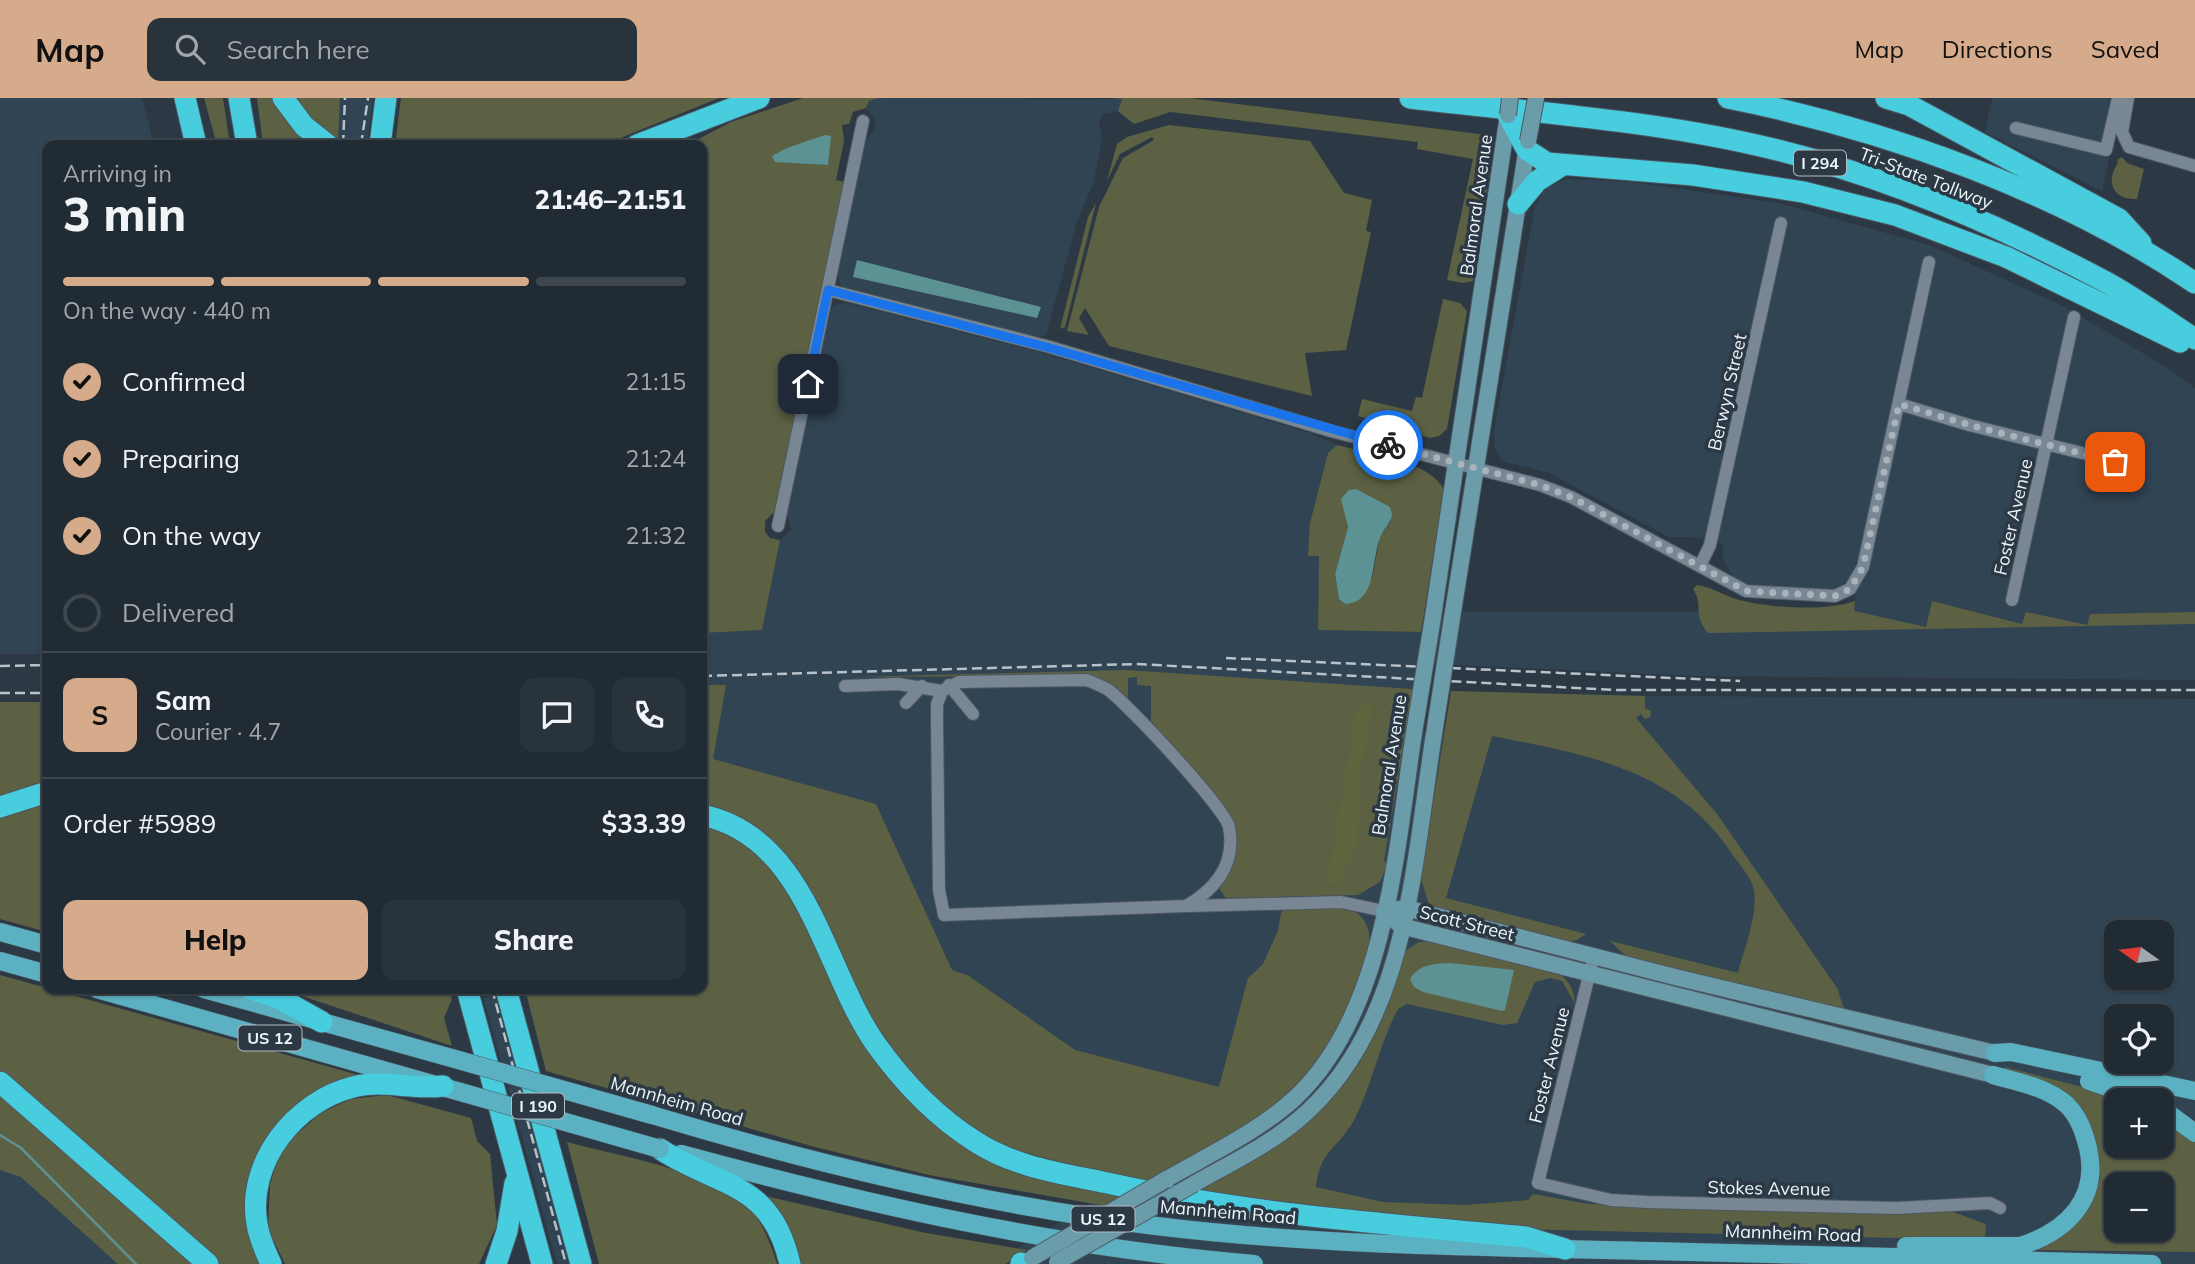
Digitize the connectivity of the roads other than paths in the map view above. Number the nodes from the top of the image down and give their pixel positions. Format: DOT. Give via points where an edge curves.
graph roads {
  1 [pos="185,98"];
  2 [pos="239,98"];
  3 [pos="283,98"];
  4 [pos="386,98"];
  5 [pos="759,98"];
  6 [pos="1410,98"];
  7 [pos="1536,98"];
  8 [pos="1728,98"];
  9 [pos="1886,98"];
  10 [pos="2118,98"];
  11 [pos="2128,98"];
  12 [pos="1509,106"];
  13 [pos="734,107"];
  14 [pos="863,121"];
  15 [pos="2016,128"];
  16 [pos="195,140"];
  17 [pos="246,140"];
  18 [pos="322,140"];
  19 [pos="381,140"];
  20 [pos="650,140"];
  21 [pos="683,140"];
  22 [pos="1520,142"];
  23 [pos="1561,166"];
  24 [pos="2195,166"];
  25 [pos="1518,204"];
  26 [pos="1781,223"];
  27 [pos="2147,250"];
  28 [pos="1929,262"];
  29 [pos="2195,283"];
  30 [pos="828,290"];
  31 [pos="2074,317"];
  32 [pos="2195,339"];
  33 [pos="2195,348"];
  34 [pos="1899,404"];
  35 [pos="2047,445"];
  36 [pos="1456,462"];
  37 [pos="1475,467"];
  38 [pos="2138,467"];
  39 [pos="778,526"];
  40 [pos="1700,566"];
  41 [pos="2012,600"];
  42 [pos="845,686"];
  43 [pos="922,686"];
  44 [pos="946,688"];
  45 [pos="906,703"];
  46 [pos="973,714"];
  47 [pos="42,794"];
  48 [pos="0,807"];
  49 [pos="707,817"];
  50 [pos="1186,906"];
  51 [pos="1406,908"];
  52 [pos="1384,911"];
  53 [pos="1401,926"];
  54 [pos="0,932"];
  55 [pos="42,944"];
  56 [pos="1594,955"];
  57 [pos="0,961"];
  58 [pos="42,973"];
  59 [pos="1590,973"];
  60 [pos="115,994"];
  61 [pos="222,994"];
  62 [pos="266,994"];
  63 [pos="468,994"];
  64 [pos="507,994"];
  65 [pos="322,1021"];
  66 [pos="1995,1053"];
  67 [pos="1993,1075"];
  68 [pos="0,1082"];
  69 [pos="443,1086"];
  70 [pos="2115,1088"];
  71 [pos="2195,1091"];
  72 [pos="2174,1118"];
  73 [pos="2195,1133"];
  74 [pos="660,1149"];
  75 [pos="513,1156"];
  76 [pos="1538,1183"];
  77 [pos="2000,1208"];
  78 [pos="1565,1249"];
  79 [pos="1793,1254"];
  80 [pos="1024,1262"];
  81 [pos="1055,1263"];
  82 [pos="208,1264"];
  83 [pos="271,1264"];
  84 [pos="496,1264"];
  85 [pos="542,1264"];
  86 [pos="583,1264"];
  87 [pos="790,1264"];
  88 [pos="1254,1264"];
  89 [pos="2152,1264"];
  1 -- 16 [label="highway"];
  2 -- 17 [label="highway"];
  3 -- 18 [label="highway" via="304,126"];
  4 -- 19 [label="highway"];
  5 -- 13 [label="highway"];
  6 -- 32 [label="highway, Tri-State Tollway / I 294" via="1652,126 1757,145 1841,170 2007,234 2107,283"];
  7 -- 22 [label="street, Balmoral Avenue, bridge"];
  8 -- 27 [label="highway, Tri-State Tollway / I 294" via="1877,136 1975,171"];
  9 -- 27 [label="highway" via="1909,105 2119,219"];
  10 -- 15 [label="street" via="2106,150"];
  11 -- 24 [label="street" via="2122,125 2126,144 2142,153"];
  12 -- 22 [label="highway"];
  13 -- 20 [label="highway"];
  13 -- 21 [label="highway"];
  14 -- 30 [label="street"];
  22 -- 23 [label="highway" via="1547,163"];
  22 -- 25 [label="street, Balmoral Avenue"];
  22 -- 36 [label="street, Balmoral Avenue"];
  23 -- 25 [label="highway" via="1537,181"];
  23 -- 33 [label="highway" via="1693,175 1802,192 1895,215 2006,257"];
  25 -- 37 [label="street, Balmoral Avenue"];
  26 -- 40 [label="street, Berwyn Street" via="1710,545"];
  27 -- 29 [label="highway, Tri-State Tollway / I 294"];
  28 -- 34 [label="street"];
  30 -- 36 [label="street"];
  30 -- 39 [label="street"];
  31 -- 35 [label="street, Foster Avenue"];
  34 -- 35 [label="street"];
  34 -- 40 [label="street" via="1863,567 1850,589 1835,596 1760,594 1732,585"];
  35 -- 38 [label="street"];
  35 -- 41 [label="street, Foster Avenue"];
  36 -- 37 [label="street"];
  36 -- 52 [label="street, Balmoral Avenue, bridge"];
  37 -- 40 [label="street" via="1571,497"];
  37 -- 51 [label="street, Balmoral Avenue, bridge"];
  42 -- 43 [label="street"];
  43 -- 44 [label="street"];
  43 -- 45 [label="street"];
  44 -- 46 [label="street"];
  44 -- 50 [label="street" via="1087,680 1108,690 1215,803 1229,825 1223,873 1209,893"];
  44 -- 50 [label="street" via="937,704 939,890 944,915"];
  47 -- 48 [label="highway"];
  49 -- 78 [label="highway" via="743,833 782,867 816,921 875,1043 913,1090 978,1144 1049,1171 1218,1205 1526,1237"];
  50 -- 52 [label="street" via="1341,902"];
  51 -- 52 [label="street, Scott Street"];
  51 -- 53 [label="street, Balmoral Avenue"];
  51 -- 56 [label="street, Scott Street"];
  52 -- 53 [label="street, Scott Street"];
  52 -- 80 [label="street, Balmoral Avenue, bridge" via="1356,1012 1333,1055 1276,1115"];
  53 -- 59 [label="street, Scott Street"];
  53 -- 81 [label="street, Balmoral Avenue, bridge" via="1374,1020 1343,1072 1297,1121"];
  54 -- 55 [label="main road"];
  56 -- 59 [label="street, Foster Avenue"];
  56 -- 66 [label="street, Scott Street"];
  57 -- 58 [label="main road"];
  59 -- 67 [label="street, Scott Street"];
  59 -- 76 [label="street, Foster Avenue"];
  60 -- 69 [label="main road, US 12"];
  61 -- 65 [label="main road, Mannheim Road / US 12"];
  62 -- 65 [label="highway"];
  63 -- 75 [label="highway, I 190"];
  64 -- 86 [label="highway, I 190"];
  65 -- 78 [label="main road, Mannheim Road / US 12, bridge" via="882,1179 1066,1214 1304,1240"];
  66 -- 70 [label="main road"];
  66 -- 71 [label="main road" via="2011,1052"];
  67 -- 79 [label="main road" via="2055,1097 2068,1106 2084,1132 2091,1161 2089,1188 2066,1223 2020,1246 1829,1246"];
  68 -- 82 [label="highway"];
  69 -- 74 [label="main road, US 12, bridge"];
  69 -- 83 [label="highway" via="417,1089 385,1083 353,1087 316,1102 288,1125 274,1145 258,1193 256,1222"];
  72 -- 73 [label="main road"];
  74 -- 87 [label="highway" via="688,1167 740,1187 755,1199 777,1229"];
  74 -- 88 [label="main road, US 12" via="977,1226 1092,1247"];
  75 -- 84 [label="highway" via="513,1202"];
  75 -- 85 [label="highway, I 190"];
  76 -- 77 [label="street, Stokes Avenue" via="1611,1200 1647,1202 1885,1208 1990,1203"];
  78 -- 79 [label="main road, Mannheim Road / US 12"];
  79 -- 89 [label="main road, Mannheim Road / US 12"];
}
